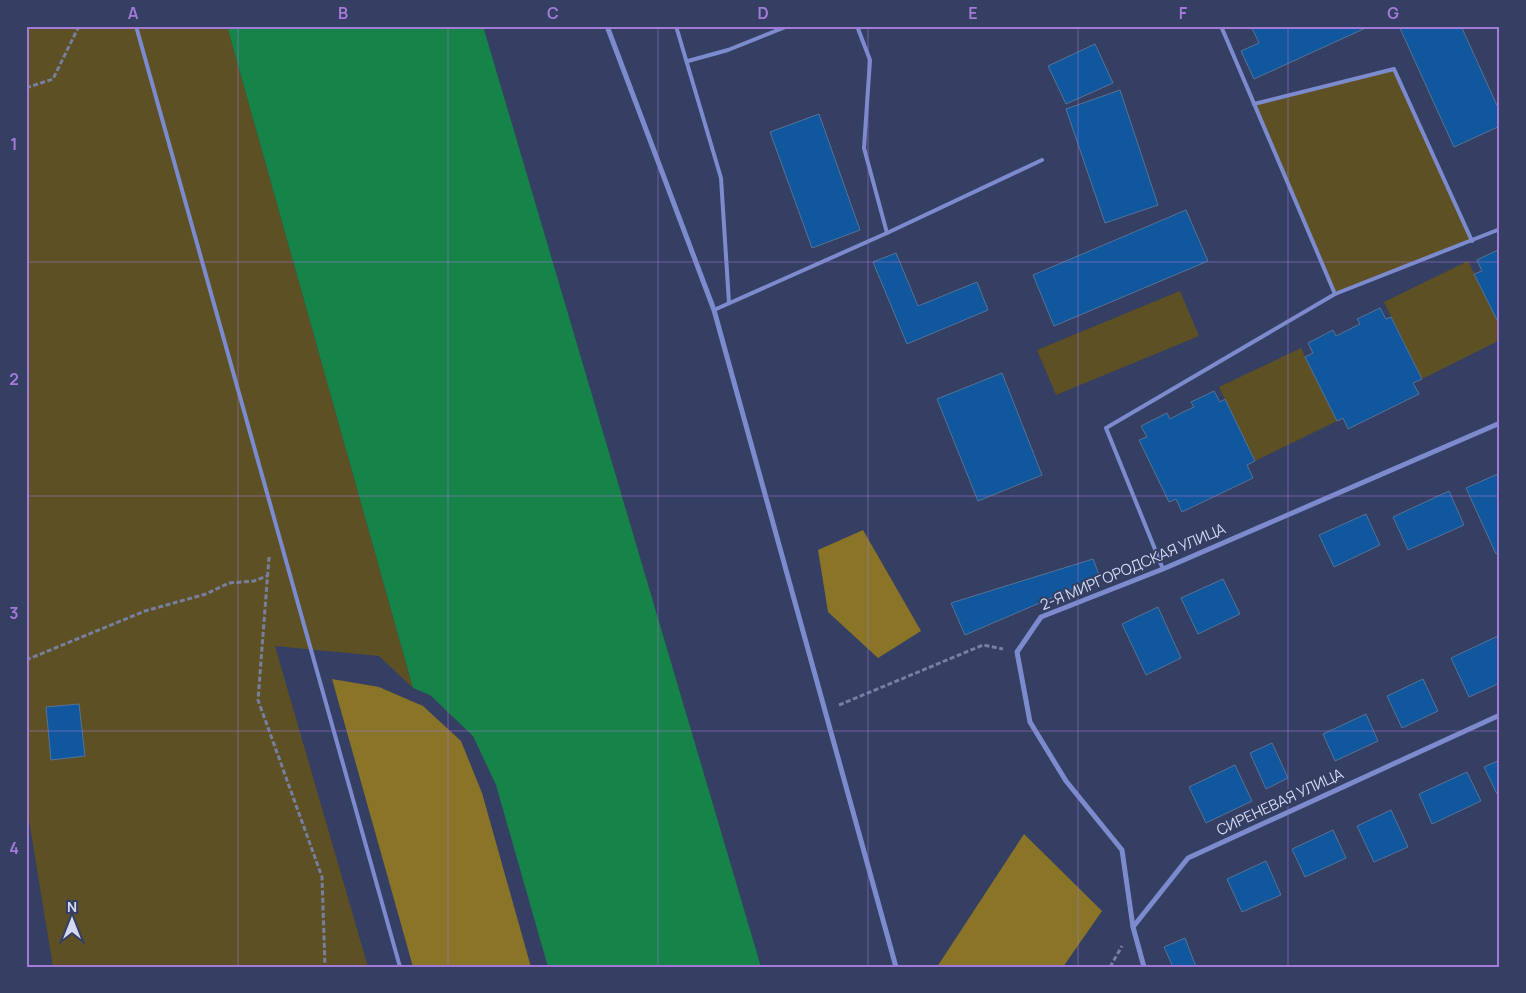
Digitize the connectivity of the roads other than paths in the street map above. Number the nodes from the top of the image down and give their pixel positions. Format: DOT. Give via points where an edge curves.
graph roads {
  1 [pos="136,26"];
  2 [pos="608,26"];
  3 [pos="676,26"];
  4 [pos="788,26"];
  5 [pos="857,26"];
  6 [pos="1221,26"];
  7 [pos="688,61"];
  8 [pos="1254,104"];
  9 [pos="1042,160"];
  10 [pos="1500,229"];
  11 [pos="887,233"];
  12 [pos="1472,241"];
  13 [pos="1335,294"];
  14 [pos="729,302"];
  15 [pos="714,310"];
  16 [pos="1500,423"];
  17 [pos="1163,568"];
  18 [pos="1500,715"];
  19 [pos="1133,927"];
  20 [pos="400,967"];
  21 [pos="896,967"];
  22 [pos="1144,967"];
  1 -- 20 [label="lane"];
  2 -- 15 [label="street"];
  3 -- 7 [label="lane"];
  4 -- 7 [label="lane" via="728,50"];
  5 -- 11 [label="lane" via="870,60 864,148"];
  6 -- 8 [label="lane"];
  7 -- 14 [label="lane" via="722,178"];
  8 -- 12 [label="lane" via="1394,69"];
  8 -- 13 [label="lane"];
  9 -- 11 [label="lane"];
  10 -- 12 [label="lane"];
  11 -- 14 [label="lane"];
  12 -- 13 [label="lane"];
  13 -- 17 [label="lane" via="1106,428"];
  14 -- 15 [label="lane"];
  15 -- 21 [label="street"];
  16 -- 17 [label="street, 2-Я МИРГОРОДСКАЯ УЛИЦА"];
  17 -- 19 [label="street, 2-Я МИРГОРОДСКАЯ УЛИЦА" via="1041,617 1017,652 1030,722 1066,781 1122,850"];
  18 -- 19 [label="street, СИРЕНЕВАЯ УЛИЦА" via="1188,858"];
  19 -- 22 [label="street"];
}
